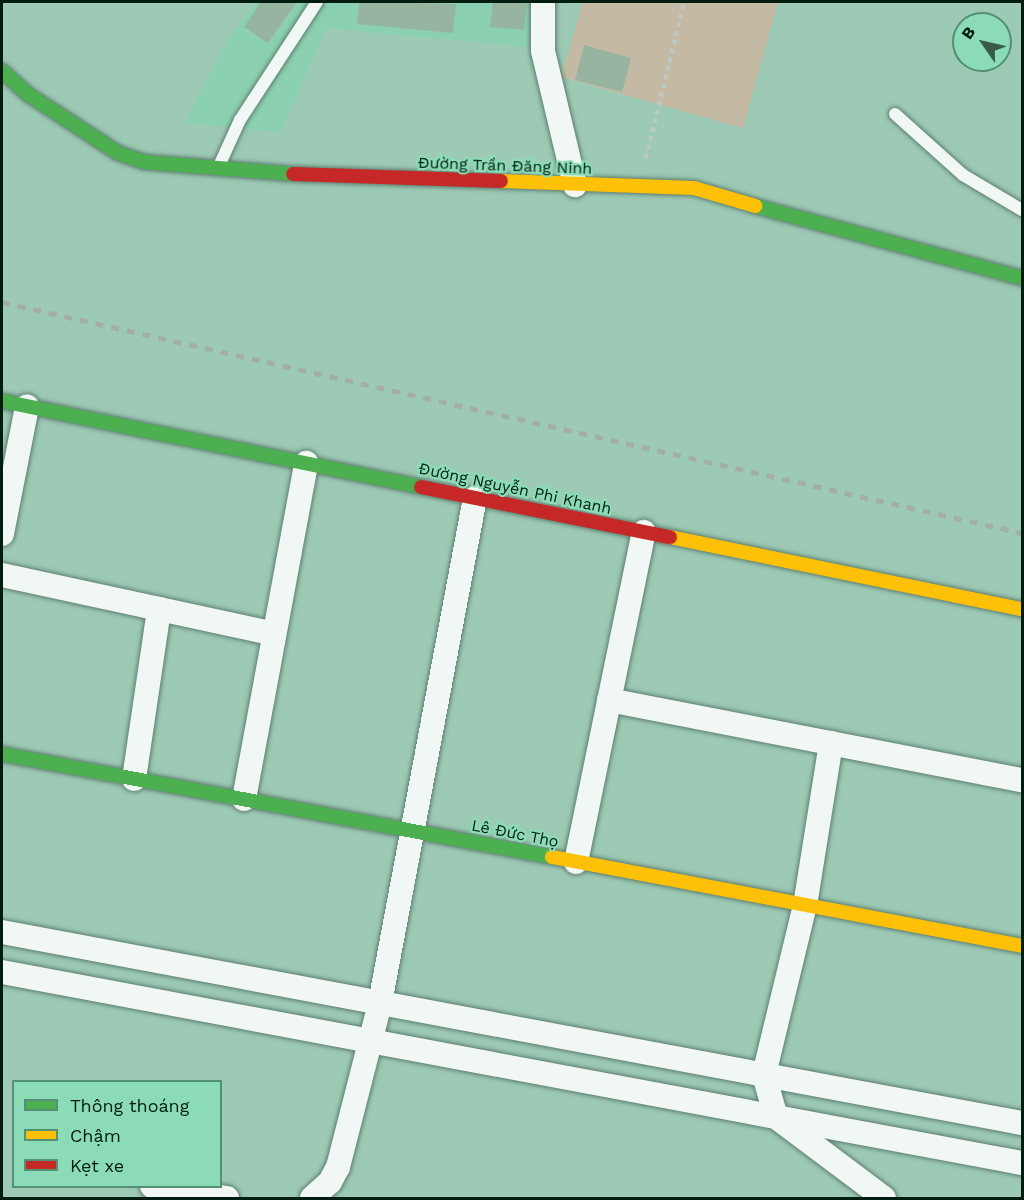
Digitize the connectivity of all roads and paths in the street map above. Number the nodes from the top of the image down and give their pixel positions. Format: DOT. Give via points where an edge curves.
graph roads {
  1 [pos="317,2"];
  2 [pos="543,2"];
  3 [pos="684,2"];
  4 [pos="2,71"];
  5 [pos="895,114"];
  6 [pos="217,170"];
  7 [pos="574,185"];
  8 [pos="639,188"];
  9 [pos="1023,210"];
  10 [pos="1023,278"];
  11 [pos="2,401"];
  12 [pos="27,406"];
  13 [pos="306,463"];
  14 [pos="475,498"];
  15 [pos="644,532"];
  16 [pos="2,534"];
  17 [pos="2,575"];
  18 [pos="159,609"];
  19 [pos="1023,609"];
  20 [pos="274,634"];
  21 [pos="609,700"];
  22 [pos="831,743"];
  23 [pos="2,754"];
  24 [pos="134,779"];
  25 [pos="1023,780"];
  26 [pos="244,799"];
  27 [pos="410,831"];
  28 [pos="576,862"];
  29 [pos="805,905"];
  30 [pos="2,932"];
  31 [pos="1023,946"];
  32 [pos="2,972"];
  33 [pos="380,1004"];
  34 [pos="371,1040"];
  35 [pos="764,1075"];
  36 [pos="777,1117"];
  37 [pos="1023,1123"];
  38 [pos="1023,1163"];
  39 [pos="165,1188"];
  40 [pos="228,1198"];
  41 [pos="312,1198"];
  42 [pos="884,1198"];
  1 -- 6 [label="lane" via="240,120"];
  2 -- 7 [label="street" via="543,51"];
  3 -- 8 [label="path"];
  4 -- 6 [label="street, Đường Trần Đăng Ninh" via="29,95 118,153 144,162"];
  5 -- 9 [label="lane" via="963,175"];
  6 -- 7 [label="street, Đường Trần Đăng Ninh"];
  7 -- 8 [label="street, Đường Trần Đăng Ninh"];
  8 -- 10 [label="street, Đường Trần Đăng Ninh" via="694,188 863,238"];
  11 -- 12 [label="street, Đường Nguyễn Phi Khanh"];
  12 -- 13 [label="street, Đường Nguyễn Phi Khanh"];
  12 -- 16 [label="street"];
  13 -- 14 [label="street, Đường Nguyễn Phi Khanh"];
  13 -- 20 [label="street"];
  14 -- 15 [label="street, Đường Nguyễn Phi Khanh"];
  14 -- 27 [label="street"];
  15 -- 19 [label="street, Đường Nguyễn Phi Khanh"];
  15 -- 21 [label="street"];
  17 -- 18 [label="street"];
  18 -- 20 [label="street"];
  18 -- 24 [label="street"];
  20 -- 26 [label="street"];
  21 -- 22 [label="street"];
  21 -- 28 [label="street"];
  22 -- 25 [label="street"];
  22 -- 29 [label="street"];
  23 -- 24 [label="street, Lê Đức Thọ"];
  24 -- 26 [label="street, Lê Đức Thọ"];
  26 -- 27 [label="street, Lê Đức Thọ"];
  27 -- 28 [label="street, Lê Đức Thọ"];
  27 -- 33 [label="street"];
  28 -- 29 [label="street, Lê Đức Thọ"];
  29 -- 31 [label="street, Lê Đức Thọ"];
  29 -- 35 [label="street"];
  30 -- 33 [label="street"];
  32 -- 34 [label="street"];
  33 -- 34 [label="street"];
  33 -- 35 [label="street"];
  34 -- 36 [label="street"];
  34 -- 41 [label="street" via="338,1167 330,1182"];
  35 -- 36 [label="street"];
  35 -- 37 [label="street"];
  36 -- 38 [label="street"];
  36 -- 42 [label="street"];
  39 -- 40 [label="street"];
}
